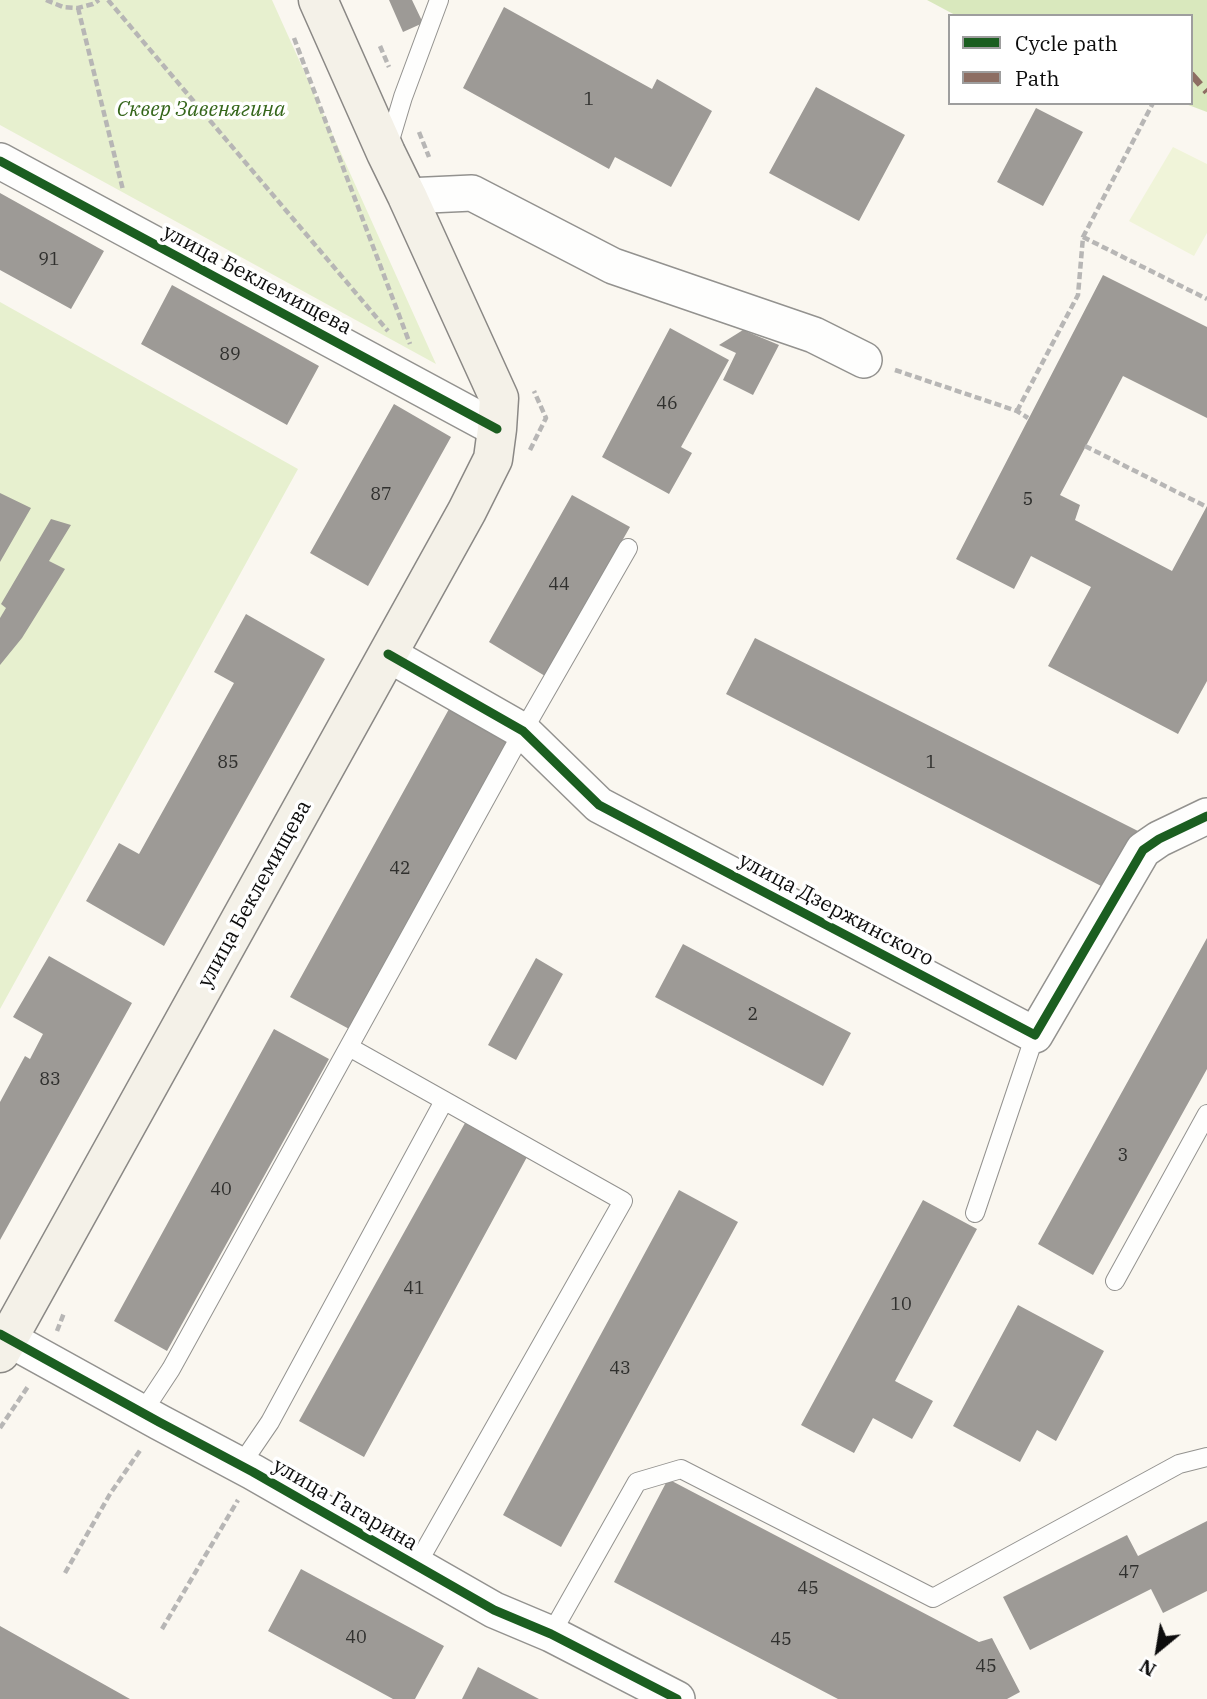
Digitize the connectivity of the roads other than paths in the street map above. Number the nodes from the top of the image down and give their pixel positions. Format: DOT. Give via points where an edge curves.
graph roads {
  1 [pos="318,0"];
  2 [pos="439,0"];
  3 [pos="386,153"];
  4 [pos="0,161"];
  5 [pos="407,196"];
  6 [pos="864,360"];
  7 [pos="498,429"];
  8 [pos="628,548"];
  9 [pos="388,654"];
  10 [pos="523,731"];
  11 [pos="1207,816"];
  12 [pos="1035,1035"];
  13 [pos="349,1047"];
  14 [pos="444,1101"];
  15 [pos="1207,1114"];
  16 [pos="975,1213"];
  17 [pos="1115,1281"];
  18 [pos="3,1342"];
  19 [pos="150,1418"];
  20 [pos="1207,1457"];
  21 [pos="247,1469"];
  22 [pos="416,1566"];
  23 [pos="551,1634"];
  24 [pos="677,1699"];
  1 -- 3 [label="main road, улица Беклемищева"];
  2 -- 3 [label="lane"];
  3 -- 5 [label="main road, улица Беклемищева"];
  4 -- 7 [label="street, улица Беклемищева"];
  5 -- 6 [label="street" via="472,193 613,266 814,335"];
  5 -- 7 [label="main road, улица Беклемищева" via="499,398"];
  7 -- 9 [label="main road, улица Беклемищева" via="493,459"];
  8 -- 10 [label="lane"];
  9 -- 10 [label="street, улица Дзержинского"];
  9 -- 18 [label="main road, улица Беклемищева"];
  10 -- 12 [label="street, улица Дзержинского" via="599,805"];
  10 -- 13 [label="lane"];
  11 -- 12 [label="street" via="1143,850"];
  12 -- 16 [label="lane"];
  13 -- 14 [label="lane"];
  13 -- 19 [label="lane" via="171,1369"];
  14 -- 21 [label="lane"];
  14 -- 22 [label="lane" via="623,1201"];
  15 -- 17 [label="lane"];
  18 -- 19 [label="street, улица Гагарина" via="45,1359"];
  19 -- 21 [label="street, улица Гагарина"];
  20 -- 23 [label="lane" via="1179,1464 933,1598 681,1469 637,1482"];
  21 -- 22 [label="street, улица Гагарина"];
  22 -- 23 [label="street, улица Гагарина" via="494,1610"];
  23 -- 24 [label="street, улица Гагарина"];
}
